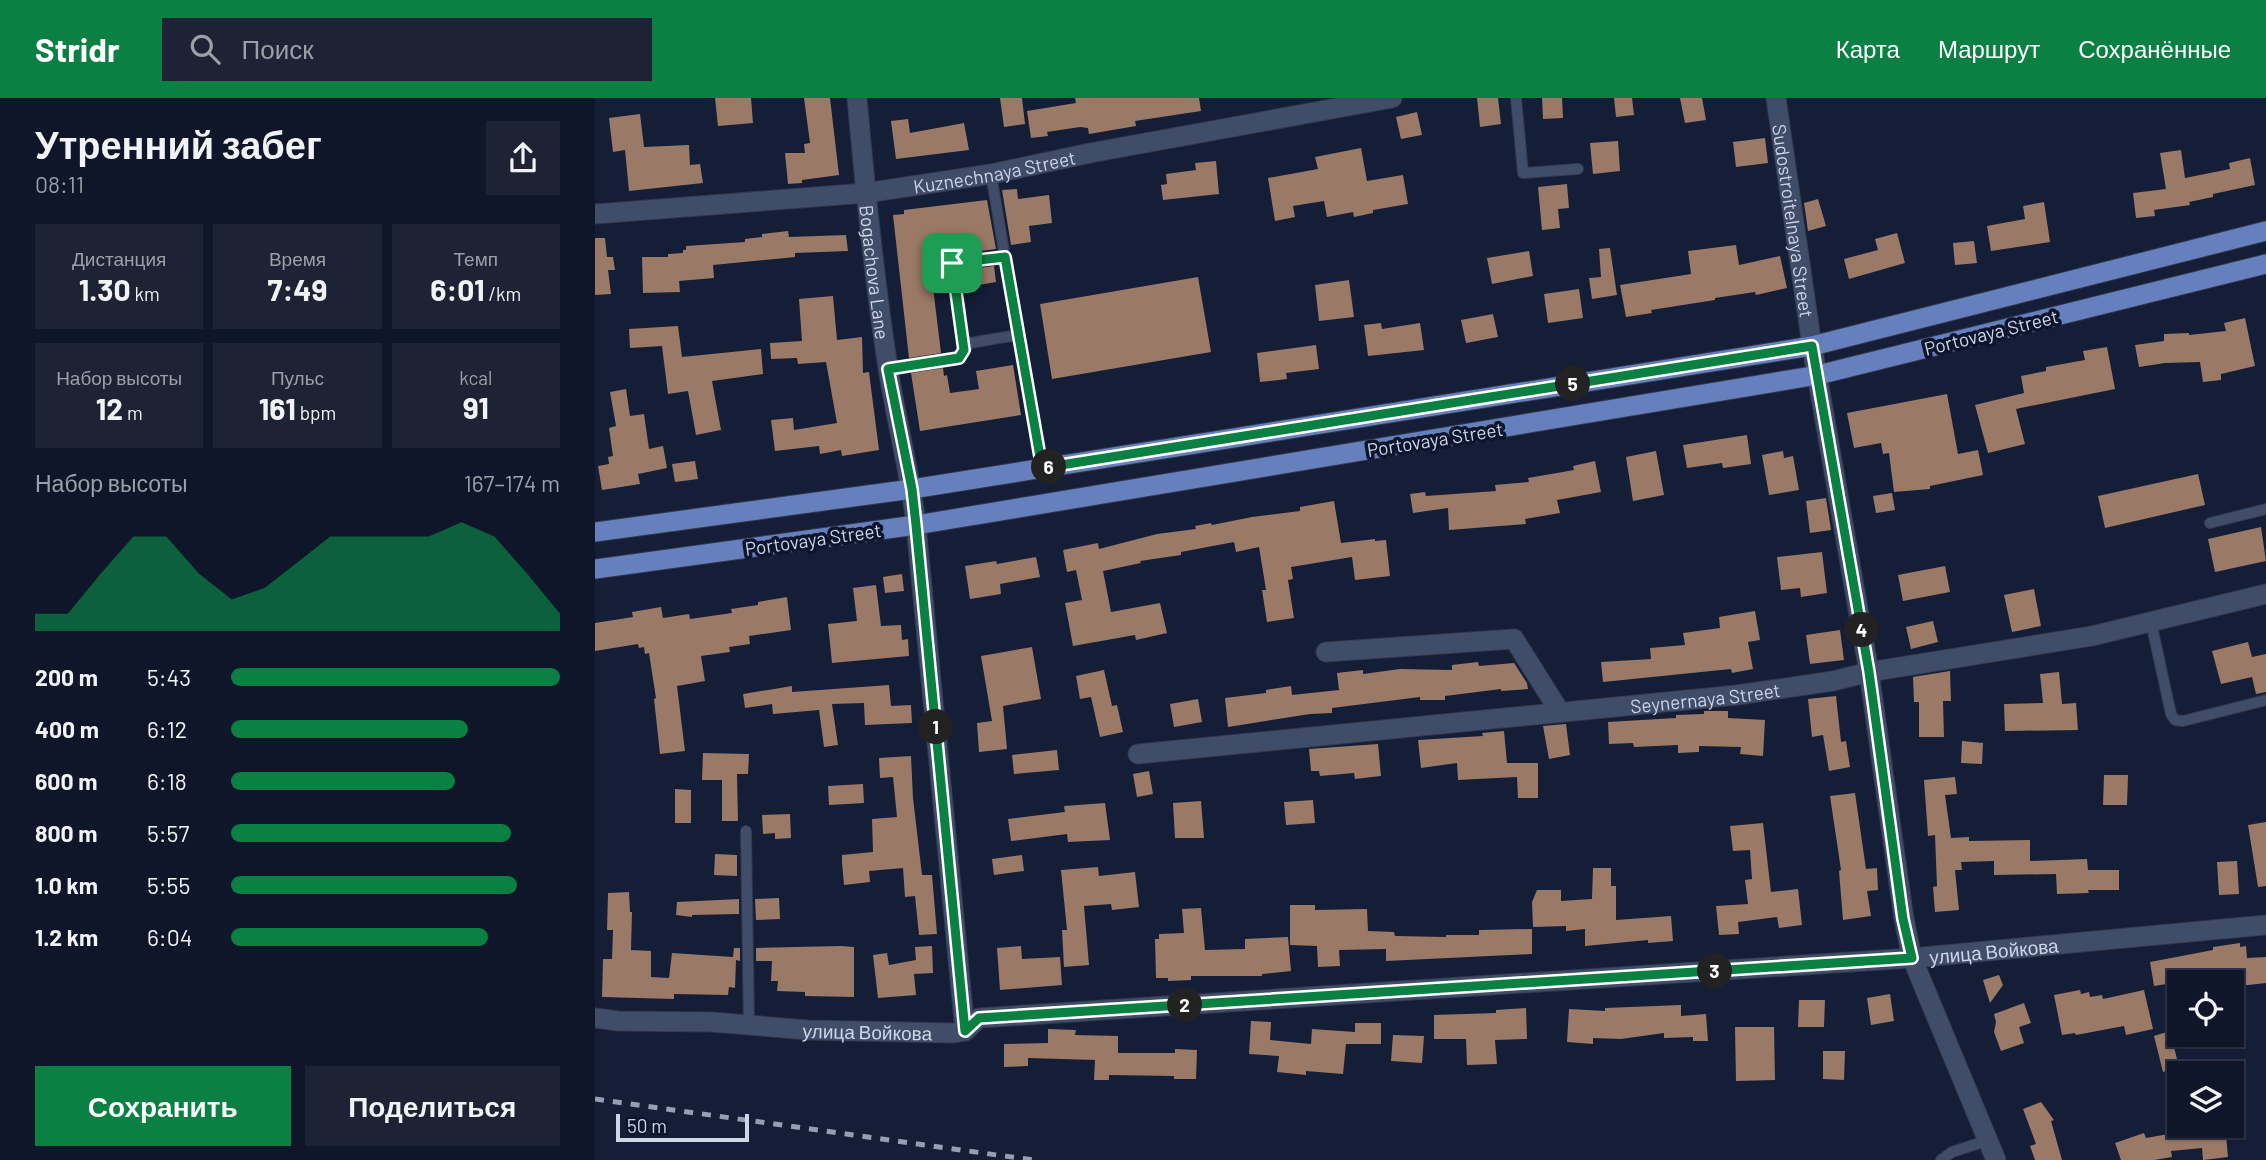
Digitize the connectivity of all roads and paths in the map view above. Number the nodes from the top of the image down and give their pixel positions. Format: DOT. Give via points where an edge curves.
graph roads {
  1 [pos="857,98"];
  2 [pos="1392,98"];
  3 [pos="1516,98"];
  4 [pos="1776,98"];
  5 [pos="1577,169"];
  6 [pos="991,174"];
  7 [pos="866,193"];
  8 [pos="595,215"];
  9 [pos="2266,231"];
  10 [pos="1005,257"];
  11 [pos="2266,264"];
  12 [pos="1018,335"];
  13 [pos="1812,346"];
  14 [pos="964,350"];
  15 [pos="888,369"];
  16 [pos="1818,375"];
  17 [pos="1042,468"];
  18 [pos="912,489"];
  19 [pos="2266,509"];
  20 [pos="2210,523"];
  21 [pos="916,525"];
  22 [pos="595,533"];
  23 [pos="595,569"];
  24 [pos="2266,594"];
  25 [pos="2151,622"];
  26 [pos="1326,652"];
  27 [pos="1869,672"];
  28 [pos="2266,701"];
  29 [pos="1560,712"];
  30 [pos="1137,754"];
  31 [pos="746,831"];
  32 [pos="2266,925"];
  33 [pos="1912,958"];
  34 [pos="595,1018"];
  35 [pos="748,1026"];
  36 [pos="965,1031"];
  37 [pos="1989,1140"];
  38 [pos="1941,1160"];
  39 [pos="1996,1160"];
  1 -- 7 [label="street, Bogachova Lane"];
  2 -- 6 [label="street, Kuznechnaya Street"];
  3 -- 5 [label="lane" via="1523,173"];
  4 -- 13 [label="street, Sudostroitelnaya Street"];
  6 -- 7 [label="street, Kuznechnaya Street"];
  6 -- 10 [label="lane"];
  7 -- 8 [label="street, Kuznechnaya Street"];
  7 -- 15 [label="street, Bogachova Lane"];
  9 -- 13 [label="main road, Portovaya Street"];
  10 -- 12 [label="lane"];
  10 -- 14 [label="lane" via="952,263"];
  11 -- 16 [label="main road, Portovaya Street"];
  12 -- 14 [label="lane" via="969,343"];
  12 -- 17 [label="lane"];
  13 -- 16 [label="street, Sudostroitelnaya Street"];
  13 -- 17 [label="main road, Portovaya Street"];
  14 -- 15 [label="lane" via="959,358"];
  15 -- 18 [label="street, Bogachova Lane"];
  16 -- 21 [label="main road, Portovaya Street"];
  16 -- 27 [label="street, Sudostroitelnaya Street"];
  17 -- 18 [label="main road, Portovaya Street"];
  18 -- 21 [label="street, Bogachova Lane"];
  18 -- 22 [label="main road, Portovaya Street"];
  19 -- 20 [label="lane"];
  21 -- 23 [label="main road, Portovaya Street"];
  21 -- 36 [label="street, Bogachova Lane"];
  24 -- 25 [label="street, Seynernaya Street"];
  25 -- 27 [label="street, Seynernaya Street"];
  25 -- 28 [label="lane" via="2175,720"];
  26 -- 29 [label="street" via="1514,639"];
  27 -- 29 [label="street, Seynernaya Street" via="1737,695"];
  27 -- 33 [label="street, Sudostroitelnaya Street"];
  29 -- 30 [label="street, Seynernaya Street"];
  31 -- 35 [label="lane"];
  32 -- 33 [label="street, улица Войкова"];
  33 -- 36 [label="street, улица Войкова" via="979,1018"];
  33 -- 37 [label="street, Sudostroitelnaya Street"];
  34 -- 35 [label="street, улица Войкова"];
  35 -- 36 [label="street, улица Войкова"];
  37 -- 38 [label="lane"];
  37 -- 39 [label="street, Sudostroitelnaya Street"];
}
